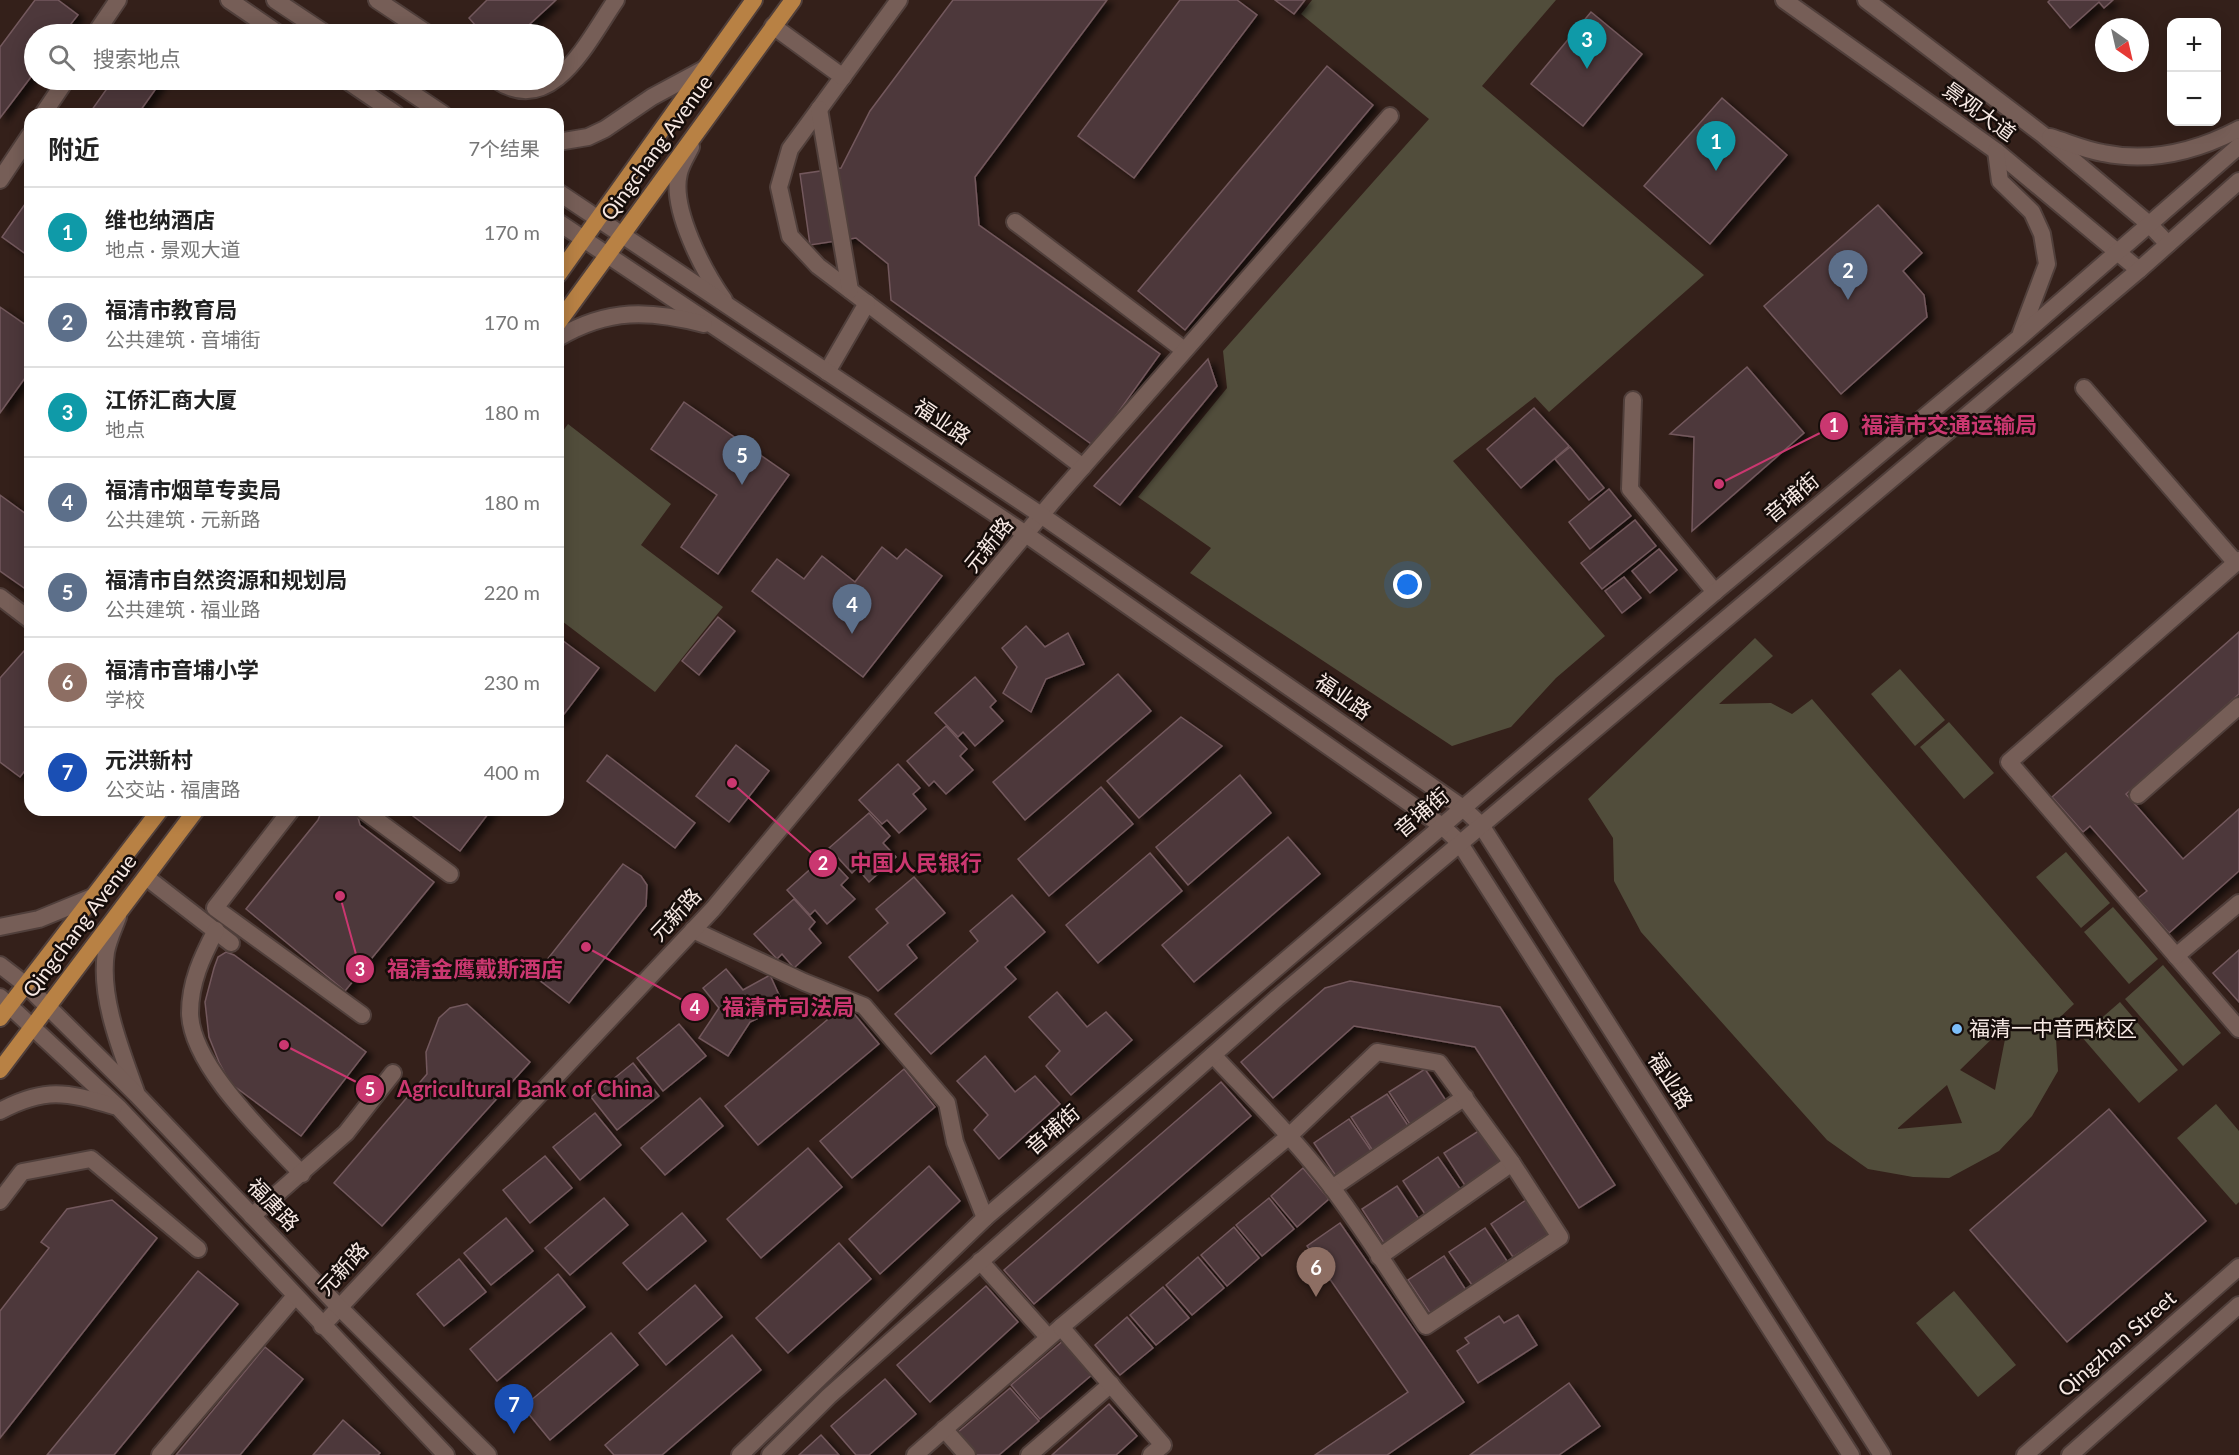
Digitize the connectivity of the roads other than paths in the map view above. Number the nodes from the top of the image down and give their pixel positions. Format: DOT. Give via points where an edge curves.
graph roads {
  1 [pos="118,0"];
  2 [pos="229,0"];
  3 [pos="275,0"];
  4 [pos="376,0"];
  5 [pos="616,0"];
  6 [pos="754,0"];
  7 [pos="793,0"];
  8 [pos="899,0"];
  9 [pos="1784,0"];
  10 [pos="1866,0"];
  11 [pos="102,24"];
  12 [pos="264,24"];
  13 [pos="311,24"];
  14 [pos="413,24"];
  15 [pos="774,26"];
  16 [pos="704,69"];
  17 [pos="564,73"];
  18 [pos="843,77"];
  19 [pos="60,90"];
  20 [pos="361,90"];
  21 [pos="407,90"];
  22 [pos="516,90"];
  23 [pos="534,90"];
  24 [pos="48,108"];
  25 [pos="387,108"];
  26 [pos="433,108"];
  27 [pos="819,109"];
  28 [pos="1390,116"];
  29 [pos="700,127"];
  30 [pos="2239,129"];
  31 [pos="2042,134"];
  32 [pos="564,141"];
  33 [pos="24,144"];
  34 [pos="2239,146"];
  35 [pos="1996,151"];
  36 [pos="0,180"];
  37 [pos="2239,181"];
  38 [pos="564,196"];
  39 [pos="598,219"];
  40 [pos="1015,222"];
  41 [pos="2150,224"];
  42 [pos="564,226"];
  43 [pos="622,235"];
  44 [pos="583,239"];
  45 [pos="2168,244"];
  46 [pos="2119,251"];
  47 [pos="608,255"];
  48 [pos="564,266"];
  49 [pos="2139,270"];
  50 [pos="850,290"];
  51 [pos="867,303"];
  52 [pos="730,308"];
  53 [pos="564,315"];
  54 [pos="718,328"];
  55 [pos="564,335"];
  56 [pos="2020,337"];
  57 [pos="1184,350"];
  58 [pos="827,372"];
  59 [pos="2084,388"];
  60 [pos="1633,400"];
  61 [pos="1083,467"];
  62 [pos="1041,515"];
  63 [pos="1027,535"];
  64 [pos="2237,562"];
  65 [pos="1715,592"];
  66 [pos="0,597"];
  67 [pos="24,616"];
  68 [pos="2239,706"];
  69 [pos="2138,795"];
  70 [pos="1463,808"];
  71 [pos="155,816"];
  72 [pos="192,816"];
  73 [pos="285,816"];
  74 [pos="371,816"];
  75 [pos="1480,825"];
  76 [pos="1442,826"];
  77 [pos="1459,842"];
  78 [pos="450,874"];
  79 [pos="146,877"];
  80 [pos="95,896"];
  81 [pos="2239,903"];
  82 [pos="118,915"];
  83 [pos="0,927"];
  84 [pos="216,930"];
  85 [pos="693,930"];
  86 [pos="231,943"];
  87 [pos="2176,956"];
  88 [pos="0,965"];
  89 [pos="26,985"];
  90 [pos="4,1006"];
  91 [pos="48,1007"];
  92 [pos="362,1015"];
  93 [pos="33,1026"];
  94 [pos="2239,1029"];
  95 [pos="1213,1054"];
  96 [pos="0,1070"];
  97 [pos="393,1072"];
  98 [pos="137,1095"];
  99 [pos="1466,1097"];
  100 [pos="118,1107"];
  101 [pos="0,1111"];
  102 [pos="1288,1137"];
  103 [pos="1512,1163"];
  104 [pos="302,1174"];
  105 [pos="1332,1188"];
  106 [pos="0,1201"];
  107 [pos="252,1216"];
  108 [pos="985,1218"];
  109 [pos="198,1249"];
  110 [pos="1379,1257"];
  111 [pos="980,1261"];
  112 [pos="2239,1267"];
  113 [pos="295,1296"];
  114 [pos="2239,1305"];
  115 [pos="339,1307"];
  116 [pos="322,1326"];
  117 [pos="1055,1332"];
  118 [pos="1111,1384"];
  119 [pos="944,1430"];
  120 [pos="1880,1451"];
  121 [pos="160,1455"];
  122 [pos="446,1455"];
  123 [pos="488,1455"];
  124 [pos="741,1455"];
  125 [pos="770,1455"];
  126 [pos="915,1455"];
  127 [pos="967,1455"];
  128 [pos="1029,1455"];
  129 [pos="1151,1455"];
  130 [pos="1851,1455"];
  131 [pos="1893,1455"];
  132 [pos="2025,1455"];
  133 [pos="2070,1455"];
  1 -- 11 [label="street"];
  2 -- 12 [label="street"];
  3 -- 13 [label="street"];
  4 -- 14 [label="street"];
  5 -- 17 [label="street"];
  6 -- 16 [label="main road, Qingchang Avenue"];
  7 -- 15 [label="main road, Qingchang Avenue"];
  8 -- 18 [label="street"];
  9 -- 35 [label="street, 景观大道"];
  10 -- 31 [label="street, 景观大道"];
  15 -- 18 [label="street"];
  15 -- 29 [label="main road, Qingchang Avenue"];
  16 -- 32 [label="street" via="652,97 605,129"];
  16 -- 39 [label="main road, Qingchang Avenue"];
  18 -- 27 [label="street"];
  19 -- 24 [label="street"];
  20 -- 25 [label="street"];
  21 -- 26 [label="street"];
  22 -- 23 [label="street"];
  27 -- 50 [label="street"];
  27 -- 50 [label="street" via="790,149 778,187 790,236 818,266"];
  28 -- 57 [label="street, 元新路"];
  29 -- 43 [label="main road, Qingchang Avenue"];
  29 -- 52 [label="street" via="679,173 680,198 705,273"];
  30 -- 31 [label="street" via="2208,145 2170,155 2104,154"];
  31 -- 41 [label="street, 景观大道"];
  33 -- 36 [label="street"];
  34 -- 41 [label="street, 音埔街"];
  35 -- 46 [label="street, 景观大道"];
  35 -- 56 [label="street" via="2000,181 2032,212 2042,234 2047,264"];
  37 -- 45 [label="street"];
  38 -- 39 [label="street, 福业路"];
  39 -- 43 [label="street, 福业路"];
  39 -- 44 [label="main road, Qingchang Avenue"];
  40 -- 57 [label="street"];
  41 -- 45 [label="street, 景观大道"];
  41 -- 46 [label="street, 音埔街"];
  42 -- 44 [label="street"];
  43 -- 47 [label="main road, Qingchang Avenue"];
  43 -- 52 [label="street, 福业路"];
  44 -- 47 [label="street"];
  44 -- 48 [label="main road, Qingchang Avenue"];
  45 -- 49 [label="street"];
  46 -- 49 [label="street, 景观大道"];
  46 -- 56 [label="street, 音埔街"];
  47 -- 53 [label="main road, Qingchang Avenue"];
  47 -- 54 [label="street"];
  49 -- 75 [label="street"];
  50 -- 51 [label="street"];
  51 -- 58 [label="street"];
  51 -- 61 [label="street"];
  52 -- 58 [label="street, 福业路"];
  54 -- 55 [label="street" via="666,314 634,312 590,322"];
  54 -- 63 [label="street"];
  56 -- 65 [label="street, 音埔街"];
  57 -- 61 [label="street, 元新路"];
  58 -- 62 [label="street, 福业路"];
  59 -- 64 [label="street"];
  60 -- 65 [label="street" via="1630,489"];
  61 -- 62 [label="street, 元新路"];
  62 -- 63 [label="street, 元新路"];
  62 -- 70 [label="street, 福业路"];
  63 -- 76 [label="street"];
  63 -- 85 [label="street, 元新路"];
  64 -- 87 [label="street" via="2009,762"];
  65 -- 70 [label="street, 音埔街"];
  66 -- 67 [label="street"];
  68 -- 69 [label="street"];
  70 -- 75 [label="street, 福业路"];
  70 -- 76 [label="street, 音埔街"];
  71 -- 80 [label="main road, Qingchang Avenue"];
  72 -- 79 [label="main road, Qingchang Avenue"];
  73 -- 92 [label="street" via="215,908"];
  74 -- 78 [label="street"];
  75 -- 77 [label="street"];
  75 -- 120 [label="street, 福业路"];
  76 -- 77 [label="street"];
  76 -- 108 [label="street, 音埔街"];
  77 -- 95 [label="street"];
  77 -- 130 [label="street"];
  79 -- 82 [label="main road, Qingchang Avenue"];
  79 -- 84 [label="street"];
  80 -- 83 [label="street" via="39,919"];
  80 -- 89 [label="main road, Qingchang Avenue"];
  81 -- 87 [label="street"];
  82 -- 91 [label="main road, Qingchang Avenue"];
  82 -- 98 [label="street" via="106,952 106,980 113,1027"];
  84 -- 86 [label="street"];
  84 -- 104 [label="street" via="196,969 190,1014 202,1055 232,1097"];
  85 -- 108 [label="street" via="864,1006 947,1103 955,1142"];
  85 -- 115 [label="street, 元新路"];
  87 -- 94 [label="street"];
  88 -- 89 [label="street, 福唐路"];
  89 -- 90 [label="main road, Qingchang Avenue"];
  89 -- 91 [label="street, 福唐路"];
  90 -- 93 [label="street"];
  91 -- 93 [label="main road, Qingchang Avenue"];
  91 -- 98 [label="street, 福唐路"];
  93 -- 96 [label="main road, Qingchang Avenue"];
  93 -- 100 [label="street"];
  95 -- 102 [label="street"];
  95 -- 111 [label="street"];
  97 -- 104 [label="street" via="346,1133"];
  98 -- 107 [label="street, 福唐路"];
  99 -- 102 [label="street" via="1439,1063 1377,1052"];
  99 -- 103 [label="street"];
  99 -- 105 [label="street"];
  100 -- 101 [label="street" via="58,1093 27,1096"];
  100 -- 113 [label="street"];
  102 -- 105 [label="street"];
  102 -- 117 [label="street"];
  103 -- 110 [label="street"];
  103 -- 110 [label="street" via="1560,1237 1426,1326"];
  104 -- 107 [label="street"];
  105 -- 110 [label="street"];
  106 -- 109 [label="street" via="22,1172 91,1159"];
  107 -- 115 [label="street, 福唐路"];
  108 -- 124 [label="street, 音埔街"];
  111 -- 117 [label="street"];
  111 -- 125 [label="street" via="829,1396"];
  112 -- 132 [label="street, Qingzhan Street"];
  113 -- 116 [label="street"];
  113 -- 121 [label="street"];
  114 -- 133 [label="street"];
  115 -- 116 [label="street, 元新路"];
  115 -- 123 [label="street, 福唐路"];
  116 -- 122 [label="street"];
  117 -- 118 [label="street"];
  117 -- 119 [label="street"];
  118 -- 128 [label="street"];
  118 -- 129 [label="street" via="1163,1445"];
  119 -- 126 [label="street"];
  119 -- 127 [label="street"];
  120 -- 131 [label="street"];
}
